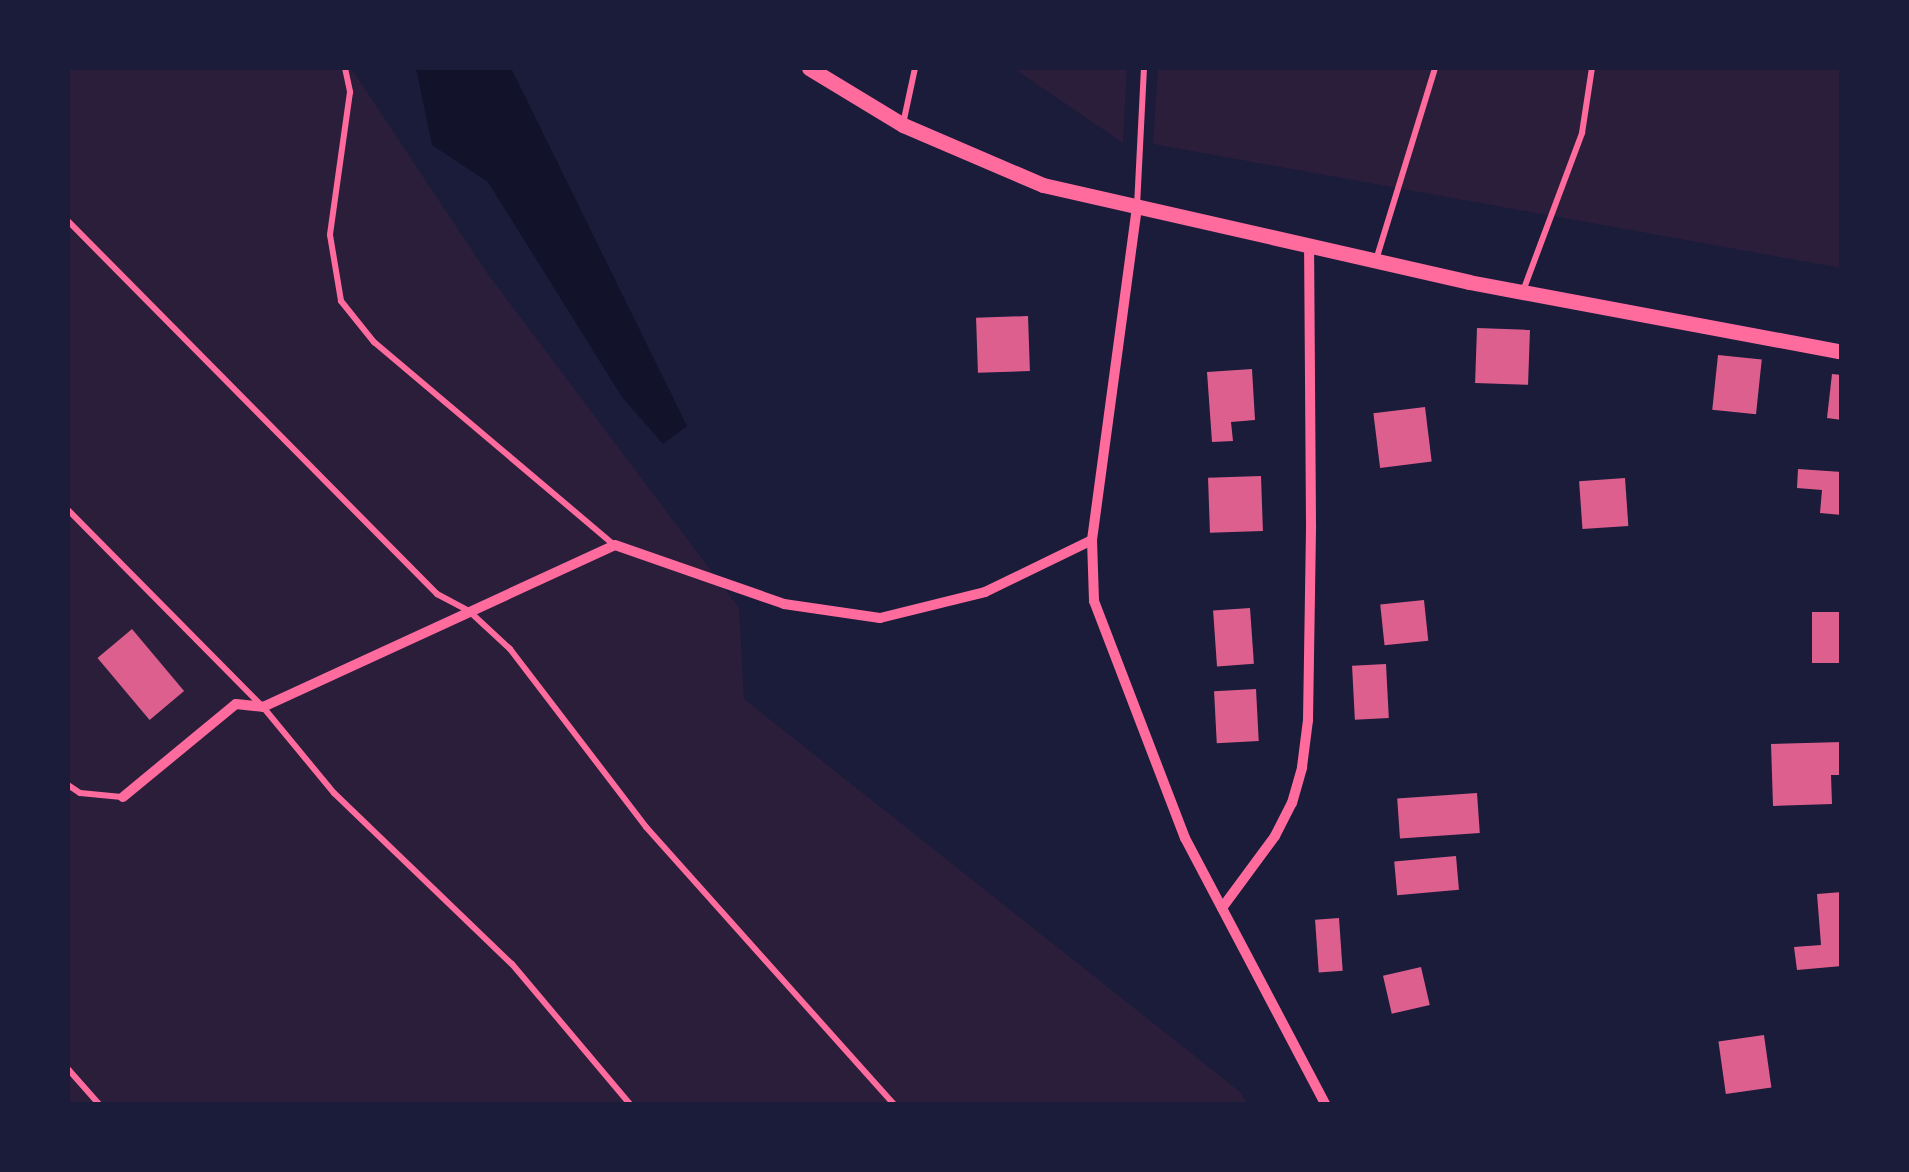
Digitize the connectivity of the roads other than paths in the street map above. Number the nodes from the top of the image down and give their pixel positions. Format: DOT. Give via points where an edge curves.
graph roads {
  1 [pos="344,68"];
  2 [pos="809,68"];
  3 [pos="915,68"];
  4 [pos="1144,68"];
  5 [pos="1435,68"];
  6 [pos="1592,68"];
  7 [pos="902,126"];
  8 [pos="1136,207"];
  9 [pos="68,220"];
  10 [pos="1309,246"];
  11 [pos="1376,262"];
  12 [pos="1522,292"];
  13 [pos="1842,352"];
  14 [pos="68,510"];
  15 [pos="1092,540"];
  16 [pos="615,546"];
  17 [pos="469,611"];
  18 [pos="263,707"];
  19 [pos="68,784"];
  20 [pos="124,797"];
  21 [pos="1222,908"];
  22 [pos="68,1068"];
  23 [pos="100,1104"];
  24 [pos="630,1104"];
  25 [pos="894,1104"];
  26 [pos="1325,1104"];
  1 -- 16 [label="lane" via="350,92 330,235 341,301 374,342"];
  2 -- 7 [label="street"];
  3 -- 7 [label="lane"];
  4 -- 8 [label="lane"];
  5 -- 11 [label="lane"];
  6 -- 12 [label="lane" via="1582,134"];
  7 -- 8 [label="street" via="1043,185"];
  8 -- 10 [label="street"];
  8 -- 15 [label="street"];
  9 -- 17 [label="lane" via="437,594"];
  10 -- 11 [label="street"];
  10 -- 21 [label="street" via="1308,720 1302,767 1276,836"];
  11 -- 12 [label="street"];
  12 -- 13 [label="street"];
  14 -- 18 [label="lane"];
  15 -- 16 [label="street" via="984,592 880,618 784,604"];
  15 -- 21 [label="street" via="1094,601 1108,644 1185,838"];
  16 -- 17 [label="street"];
  17 -- 18 [label="street"];
  17 -- 25 [label="lane" via="510,649 646,827"];
  18 -- 20 [label="street" via="236,704"];
  18 -- 24 [label="lane" via="334,794 512,964"];
  19 -- 20 [label="lane" via="80,793"];
  21 -- 26 [label="street"];
  22 -- 23 [label="lane"];
}
